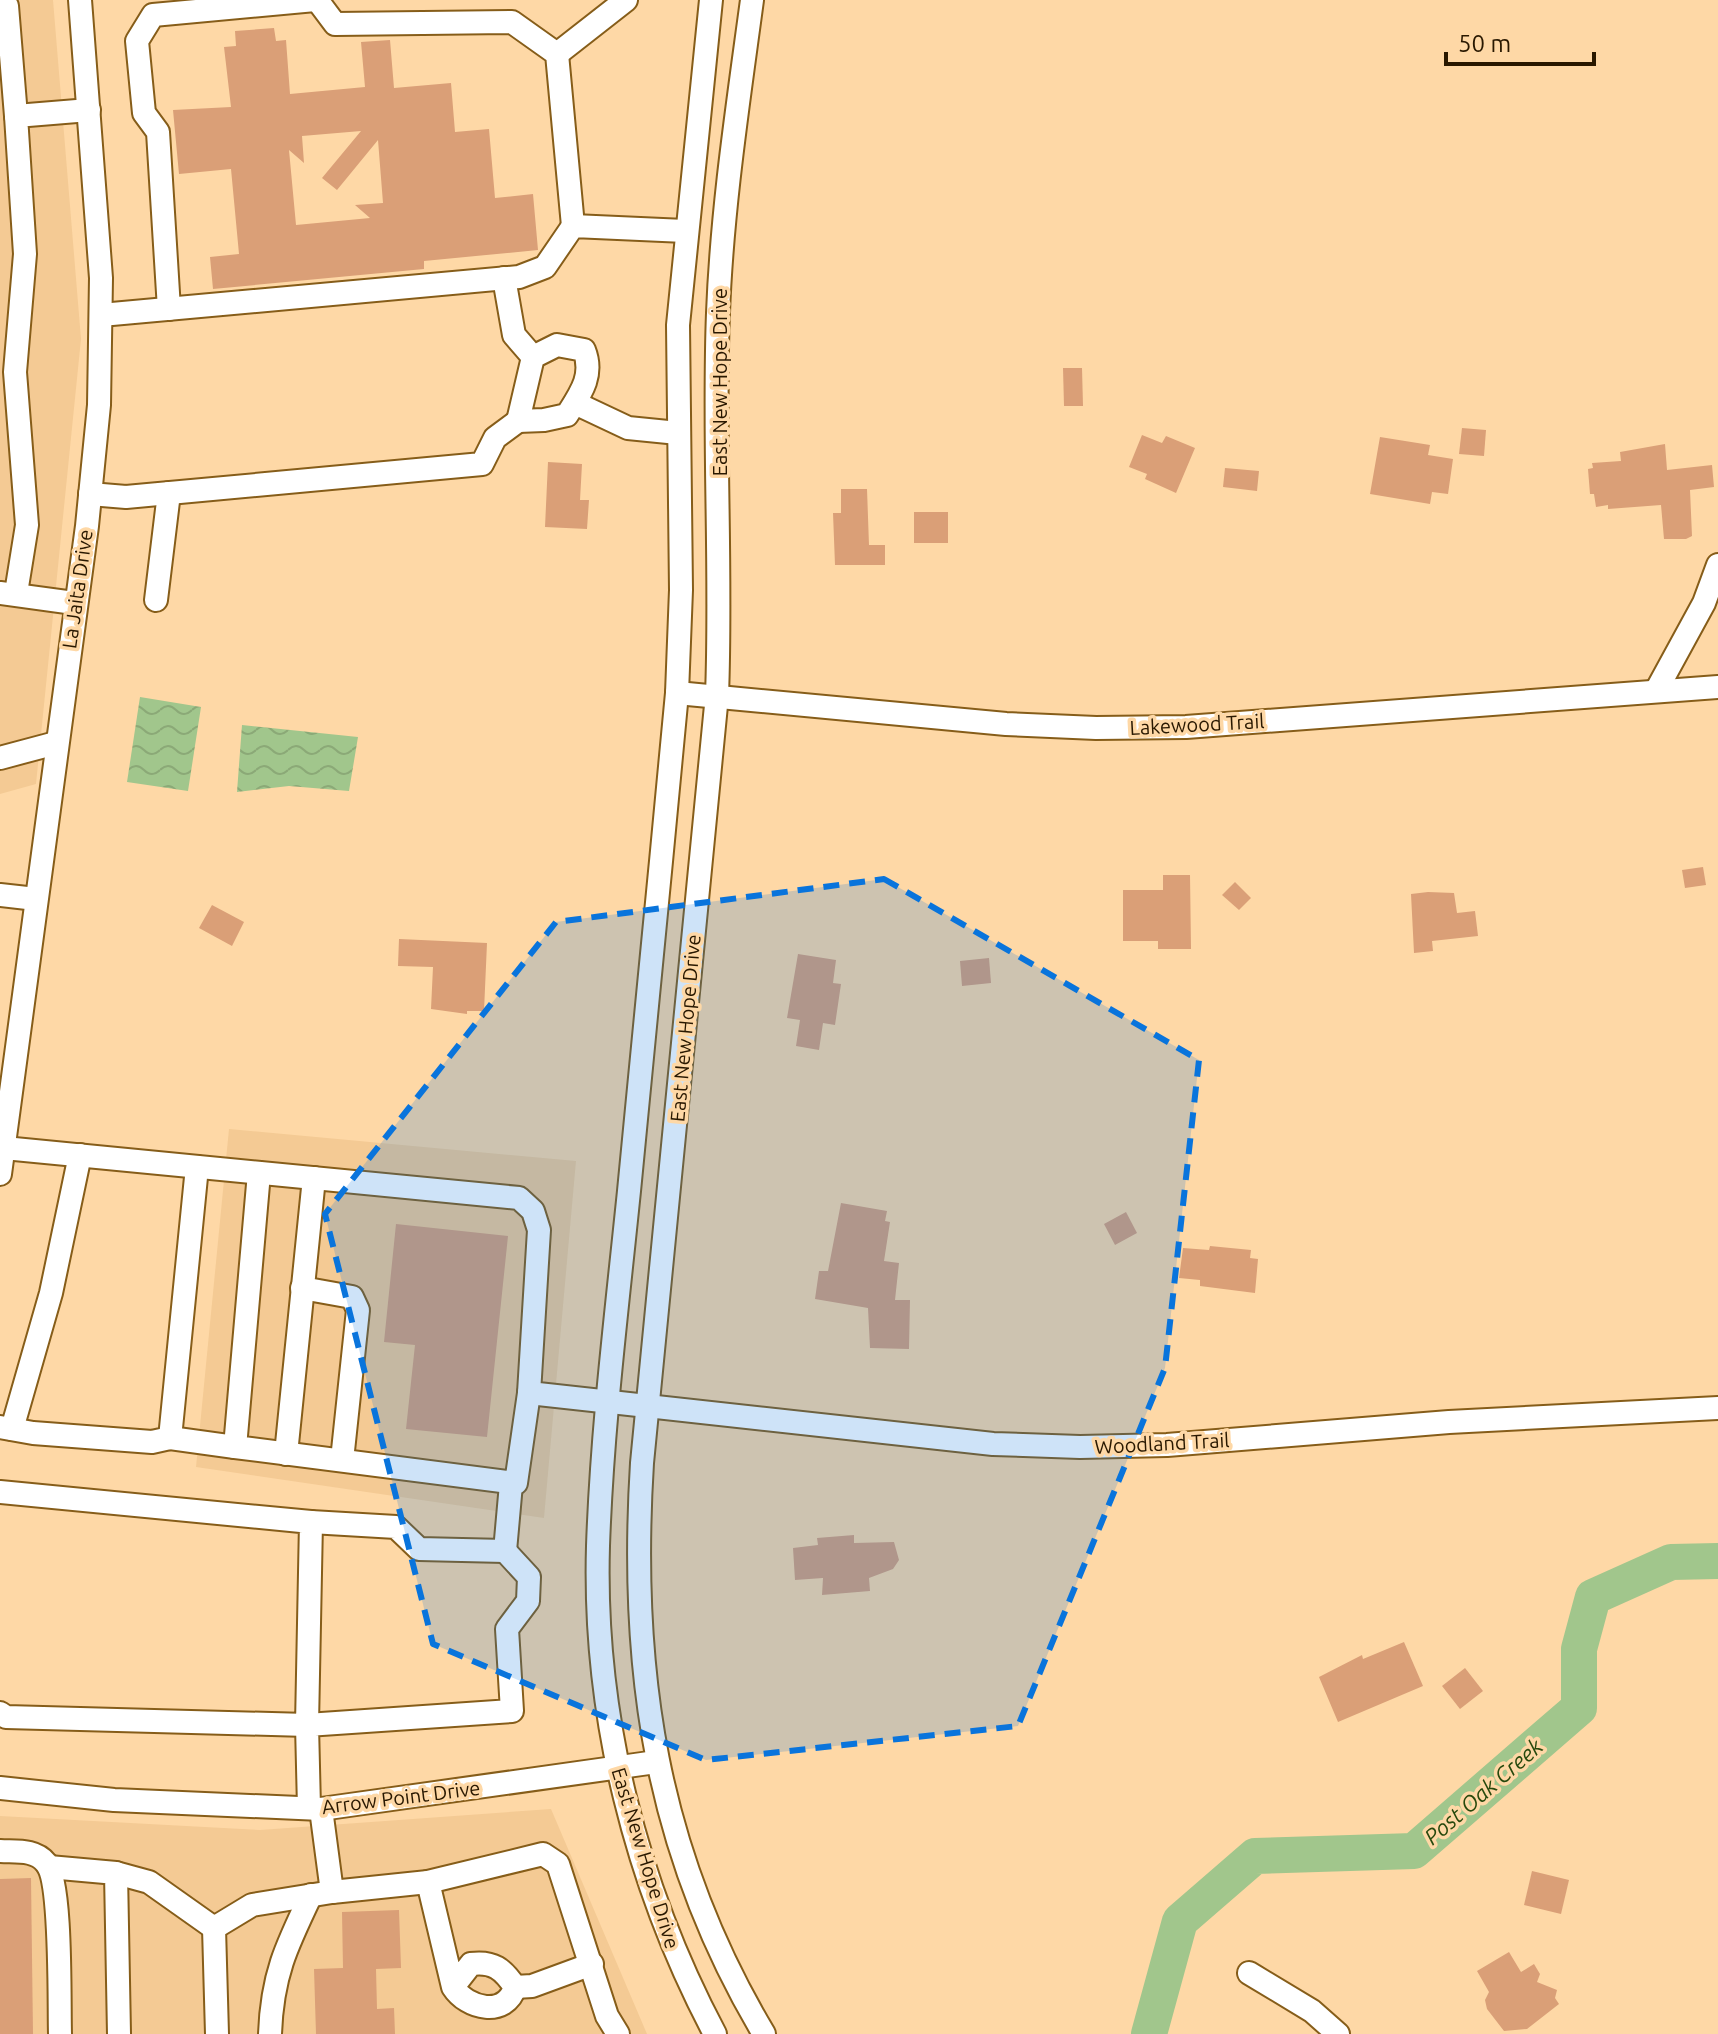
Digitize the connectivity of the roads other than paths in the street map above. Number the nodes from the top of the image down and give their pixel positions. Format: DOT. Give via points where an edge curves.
graph roads {
  1 [pos="80,0"];
  2 [pos="316,0"];
  3 [pos="626,0"];
  4 [pos="711,0"];
  5 [pos="752,0"];
  6 [pos="7,6"];
  7 [pos="557,54"];
  8 [pos="89,110"];
  9 [pos="16,116"];
  10 [pos="573,226"];
  11 [pos="685,231"];
  12 [pos="504,278"];
  13 [pos="169,309"];
  14 [pos="101,315"];
  15 [pos="533,357"];
  16 [pos="575,403"];
  17 [pos="518,421"];
  18 [pos="678,433"];
  19 [pos="169,493"];
  20 [pos="90,494"];
  21 [pos="1718,565"];
  22 [pos="8,593"];
  23 [pos="156,600"];
  24 [pos="74,603"];
  25 [pos="1718,687"];
  26 [pos="1656,691"];
  27 [pos="677,693"];
  28 [pos="717,695"];
  29 [pos="56,743"];
  30 [pos="0,758"];
  31 [pos="0,895"];
  32 [pos="36,899"];
  33 [pos="4,1148"];
  34 [pos="80,1155"];
  35 [pos="197,1167"];
  36 [pos="259,1173"];
  37 [pos="0,1174"];
  38 [pos="314,1178"];
  39 [pos="302,1288"];
  40 [pos="529,1393"];
  41 [pos="608,1401"];
  42 [pos="647,1406"];
  43 [pos="1718,1408"];
  44 [pos="6,1428"];
  45 [pos="170,1438"];
  46 [pos="235,1447"];
  47 [pos="286,1454"];
  48 [pos="342,1460"];
  49 [pos="511,1484"];
  50 [pos="0,1492"];
  51 [pos="311,1522"];
  52 [pos="505,1551"];
  53 [pos="0,1713"];
  54 [pos="307,1725"];
  55 [pos="656,1762"];
  56 [pos="617,1768"];
  57 [pos="0,1788"];
  58 [pos="315,1808"];
  59 [pos="0,1851"];
  60 [pos="49,1867"];
  61 [pos="116,1873"];
  62 [pos="428,1882"];
  63 [pos="321,1893"];
  64 [pos="214,1928"];
  65 [pos="592,1964"];
  66 [pos="1249,1973"];
  67 [pos="453,1987"];
  68 [pos="515,1987"];
  69 [pos="60,2034"];
  70 [pos="119,2034"];
  71 [pos="217,2034"];
  72 [pos="270,2034"];
  73 [pos="618,2034"];
  74 [pos="715,2034"];
  75 [pos="764,2034"];
  76 [pos="1338,2034"];
  1 -- 8 [label="street, La Jaita Drive"];
  2 -- 7 [label="street" via="335,24 512,22"];
  2 -- 13 [label="street" via="153,15 137,41 144,113 158,132"];
  3 -- 7 [label="street"];
  4 -- 11 [label="street, East New Hope Drive"];
  5 -- 28 [label="street, East New Hope Drive" via="730,165 718,314"];
  6 -- 9 [label="street"];
  7 -- 10 [label="street"];
  8 -- 9 [label="street"];
  8 -- 14 [label="street, La Jaita Drive"];
  9 -- 22 [label="street" via="25,254 15,372 27,525"];
  10 -- 11 [label="street"];
  10 -- 12 [label="street" via="545,267"];
  11 -- 18 [label="street, East New Hope Drive"];
  12 -- 13 [label="street"];
  12 -- 15 [label="street" via="514,335"];
  13 -- 14 [label="street"];
  14 -- 20 [label="street, La Jaita Drive"];
  15 -- 16 [label="street" via="557,345 584,350 590,365"];
  15 -- 17 [label="street"];
  16 -- 17 [label="street" via="567,415"];
  16 -- 18 [label="street" via="628,428"];
  17 -- 19 [label="street" via="495,438 482,464"];
  18 -- 27 [label="street, East New Hope Drive"];
  19 -- 20 [label="street"];
  19 -- 23 [label="street"];
  20 -- 24 [label="street, La Jaita Drive"];
  21 -- 26 [label="street" via="1704,603"];
  22 -- 24 [label="street"];
  24 -- 29 [label="street, La Jaita Drive"];
  25 -- 26 [label="street, Lakewood Trail"];
  26 -- 28 [label="street, Lakewood Trail" via="1186,727 1096,728"];
  27 -- 28 [label="street, Lakewood Trail"];
  27 -- 41 [label="street, East New Hope Drive"];
  28 -- 42 [label="street, East New Hope Drive"];
  29 -- 30 [label="street"];
  29 -- 32 [label="street, La Jaita Drive"];
  31 -- 32 [label="street"];
  32 -- 33 [label="street, La Jaita Drive"];
  33 -- 34 [label="street"];
  33 -- 37 [label="street, La Jaita Drive"];
  34 -- 35 [label="street"];
  34 -- 44 [label="street" via="51,1293"];
  35 -- 36 [label="street"];
  35 -- 45 [label="street"];
  36 -- 38 [label="street"];
  36 -- 46 [label="street"];
  38 -- 39 [label="street"];
  38 -- 40 [label="street" via="519,1198 533,1211 539,1230"];
  39 -- 47 [label="street"];
  39 -- 48 [label="street" via="352,1297 358,1310"];
  40 -- 41 [label="street, Woodland Trail"];
  40 -- 49 [label="street" via="516,1483"];
  41 -- 42 [label="street, Woodland Trail"];
  41 -- 56 [label="street, East New Hope Drive" via="598,1578 604,1680"];
  42 -- 43 [label="street, Woodland Trail" via="993,1444 1080,1447"];
  42 -- 55 [label="street, East New Hope Drive" via="636,1553"];
  44 -- 45 [label="street" via="152,1442"];
  45 -- 46 [label="street"];
  46 -- 47 [label="street"];
  47 -- 48 [label="street"];
  48 -- 49 [label="street"];
  49 -- 52 [label="street"];
  50 -- 51 [label="street"];
  51 -- 52 [label="street" via="396,1527 419,1549"];
  51 -- 54 [label="street"];
  52 -- 54 [label="street" via="529,1577 528,1601 507,1629 512,1711"];
  53 -- 54 [label="street"];
  54 -- 58 [label="street"];
  55 -- 56 [label="street, Arrow Point Drive"];
  55 -- 75 [label="street, East New Hope Drive" via="691,1885 733,1982"];
  56 -- 58 [label="street, Arrow Point Drive"];
  56 -- 74 [label="street, East New Hope Drive" via="666,1933"];
  57 -- 58 [label="street, Arrow Point Drive" via="114,1800"];
  58 -- 63 [label="street"];
  59 -- 60 [label="street" via="34,1853"];
  60 -- 61 [label="street"];
  60 -- 69 [label="street" via="56,1900"];
  61 -- 64 [label="street" via="149,1882"];
  61 -- 70 [label="street"];
  62 -- 63 [label="street"];
  62 -- 65 [label="street" via="543,1854 558,1864"];
  62 -- 67 [label="street"];
  63 -- 64 [label="street" via="252,1905"];
  63 -- 72 [label="street" via="279,1966 271,1992"];
  64 -- 71 [label="street"];
  65 -- 68 [label="street"];
  65 -- 73 [label="street" via="607,2016"];
  66 -- 76 [label="street" via="1312,2011"];
  67 -- 68 [label="street" via="465,2001 488,2008 502,2005"];
  67 -- 68 [label="street" via="471,1964 483,1962 496,1965"];
}
